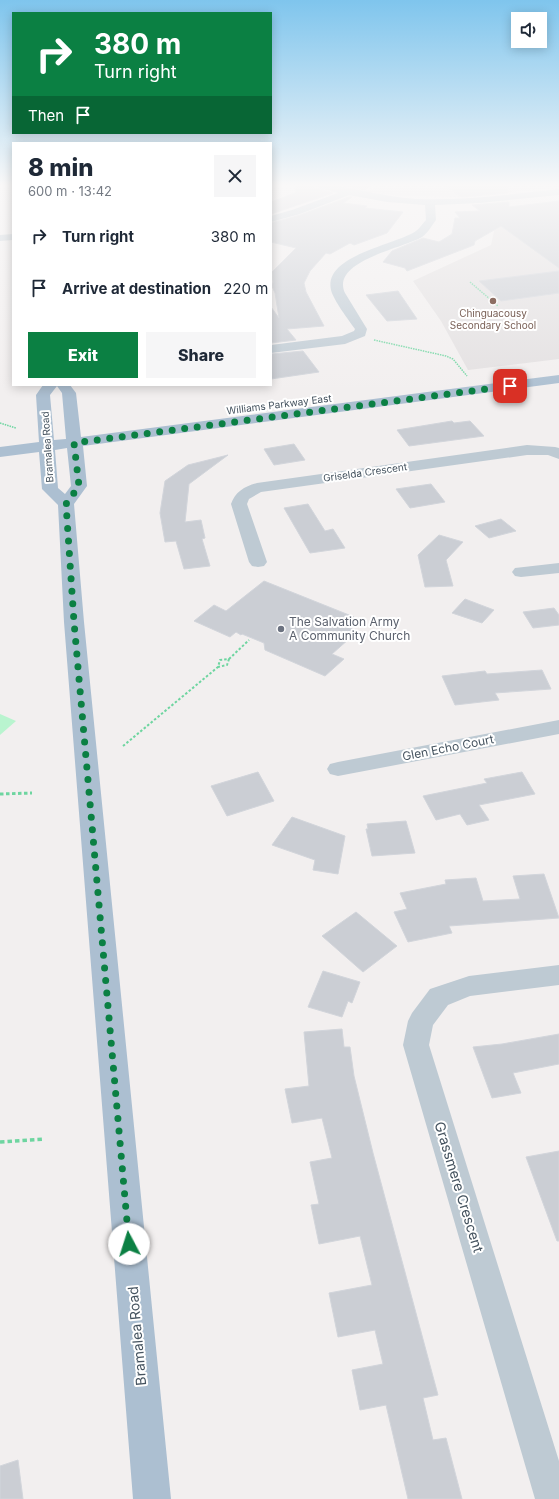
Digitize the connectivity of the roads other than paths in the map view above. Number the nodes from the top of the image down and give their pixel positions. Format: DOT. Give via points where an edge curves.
graph roads {
  1 [pos="368,254"];
  2 [pos="272,349"];
  3 [pos="559,368"];
  4 [pos="559,379"];
  5 [pos="49,386"];
  6 [pos="64,386"];
  7 [pos="74,436"];
  8 [pos="0,439"];
  9 [pos="46,440"];
  10 [pos="0,452"];
  11 [pos="559,454"];
  12 [pos="66,504"];
  13 [pos="258,562"];
  14 [pos="559,568"];
  15 [pos="521,572"];
  16 [pos="559,727"];
  17 [pos="338,769"];
  18 [pos="559,975"];
  19 [pos="152,1499"];
  20 [pos="553,1499"];
  1 -- 2 [label="street" via="342,270 337,280 337,289 361,329 360,333 345,340"];
  3 -- 7 [label="main road, Williams Parkway East"];
  4 -- 7 [label="main road, Williams Parkway East"];
  5 -- 9 [label="main road, Bramalea Road" via="43,394"];
  6 -- 7 [label="main road" via="69,393"];
  7 -- 9 [label="main road, Williams Parkway East"];
  7 -- 12 [label="main road" via="79,486"];
  8 -- 9 [label="main road, Williams Parkway East"];
  9 -- 10 [label="main road, Williams Parkway East"];
  9 -- 12 [label="main road, Bramalea Road" via="50,489"];
  11 -- 13 [label="street, Griselda Crescent" via="550,450 527,450 257,488 244,494 239,504"];
  12 -- 19 [label="main road, Bramalea Road" via="74,622"];
  14 -- 15 [label="street"];
  16 -- 17 [label="street, Glen Echo Court"];
  18 -- 20 [label="street, Grassmere Crescent" via="469,986 439,997 421,1021 416,1045"];
}
